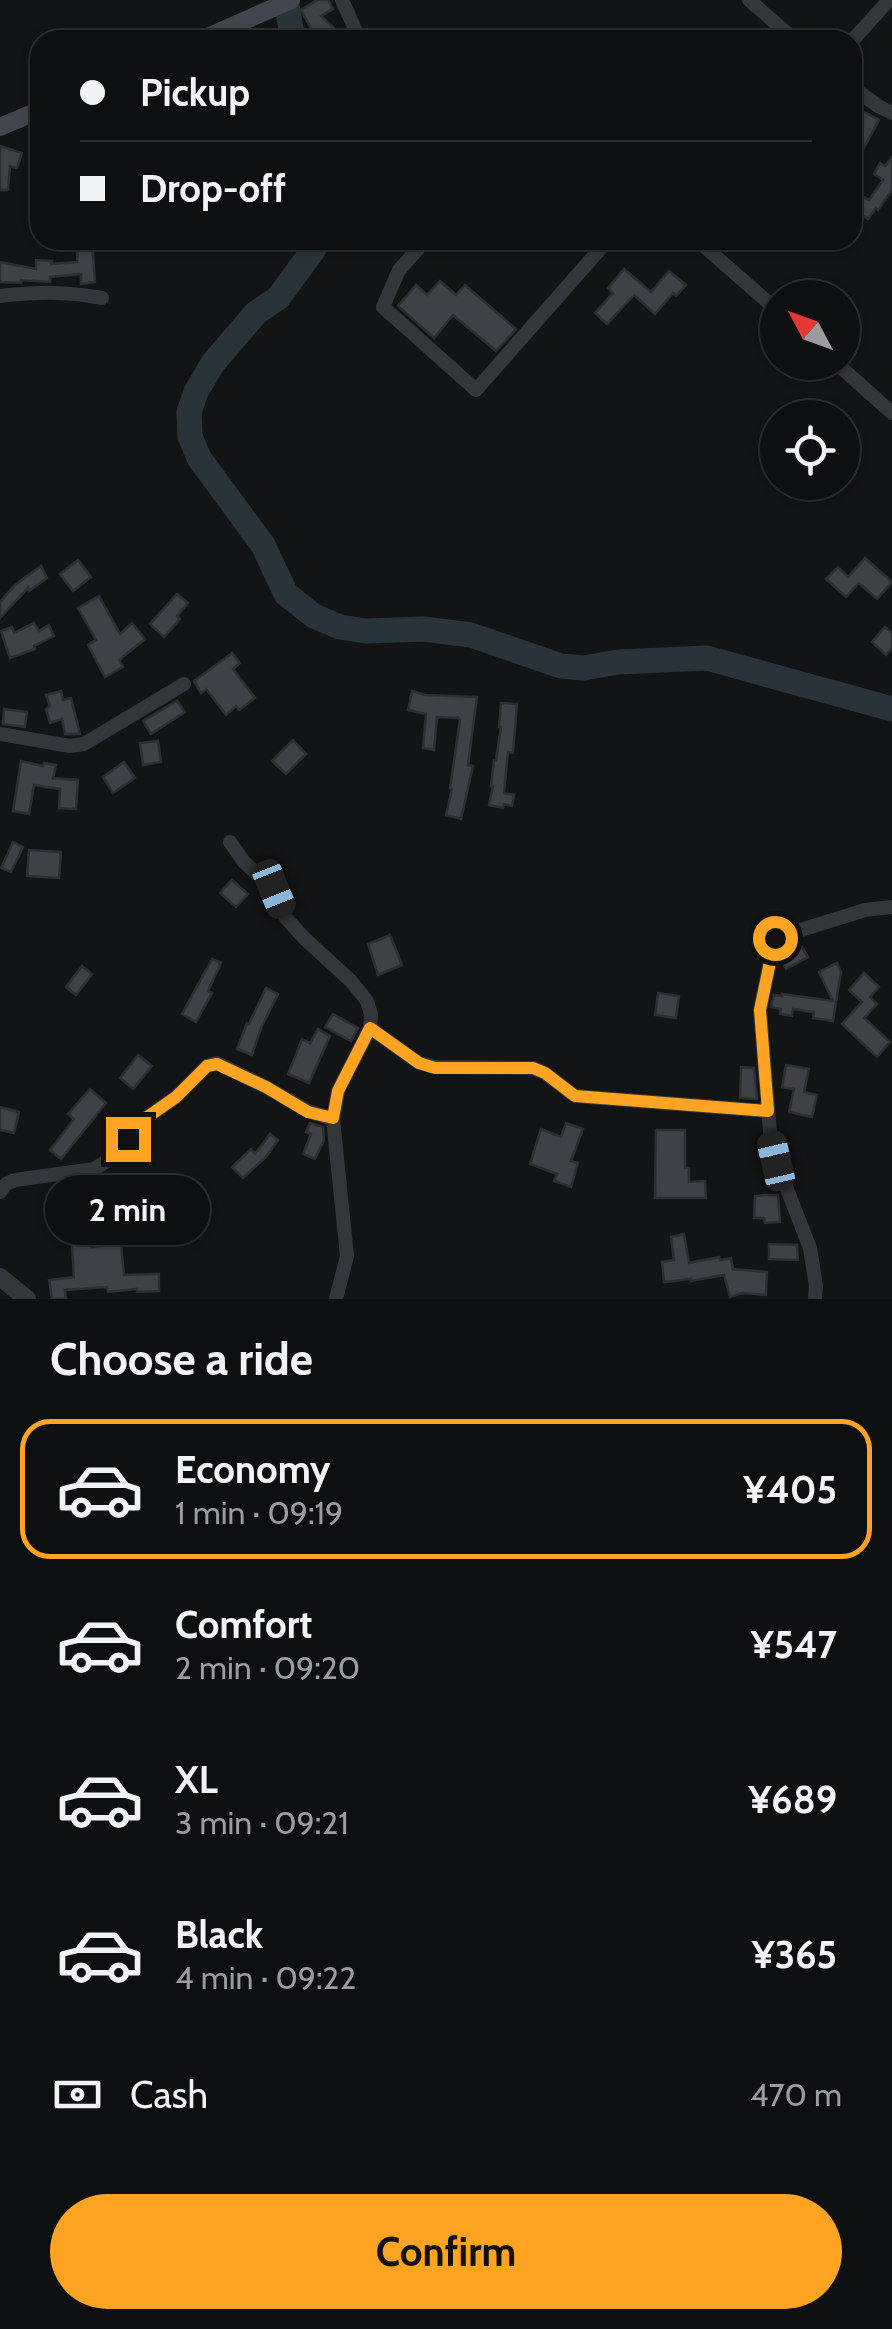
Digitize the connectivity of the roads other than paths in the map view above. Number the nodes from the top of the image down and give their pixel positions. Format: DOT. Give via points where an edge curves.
graph roads {
  1 [pos="291,0"];
  2 [pos="342,0"];
  3 [pos="749,0"];
  4 [pos="889,0"];
  5 [pos="223,30"];
  6 [pos="356,30"];
  7 [pos="784,30"];
  8 [pos="862,30"];
  9 [pos="862,95"];
  10 [pos="30,114"];
  11 [pos="892,114"];
  12 [pos="0,127"];
  13 [pos="417,250"];
  14 [pos="599,250"];
  15 [pos="708,250"];
  16 [pos="0,296"];
  17 [pos="760,296"];
  18 [pos="102,298"];
  19 [pos="855,380"];
  20 [pos="892,413"];
  21 [pos="184,684"];
  22 [pos="0,734"];
  23 [pos="230,842"];
  24 [pos="892,906"];
  25 [pos="370,1028"];
  26 [pos="768,1111"];
  27 [pos="333,1118"];
  28 [pos="0,1192"];
  29 [pos="0,1277"];
  30 [pos="27,1299"];
  31 [pos="336,1299"];
  32 [pos="815,1299"];
  1 -- 5 [label="main road"];
  2 -- 6 [label="street"];
  3 -- 7 [label="street"];
  4 -- 8 [label="street"];
  9 -- 11 [label="street"];
  10 -- 12 [label="main road"];
  13 -- 14 [label="street" via="399,270 383,307 476,390"];
  15 -- 17 [label="street"];
  16 -- 18 [label="street" via="43,291"];
  19 -- 20 [label="street"];
  21 -- 22 [label="street" via="84,744"];
  23 -- 25 [label="street" via="274,889 286,918 367,1002"];
  24 -- 26 [label="street" via="775,938 760,1010"];
  25 -- 26 [label="street" via="435,1068 533,1068 575,1096"];
  25 -- 27 [label="street" via="338,1091"];
  26 -- 32 [label="street" via="776,1161 810,1248"];
  27 -- 28 [label="street" via="308,1112 217,1064 207,1066 110,1159 94,1168 16,1180"];
  27 -- 31 [label="street" via="347,1256"];
  29 -- 30 [label="street"];
}
